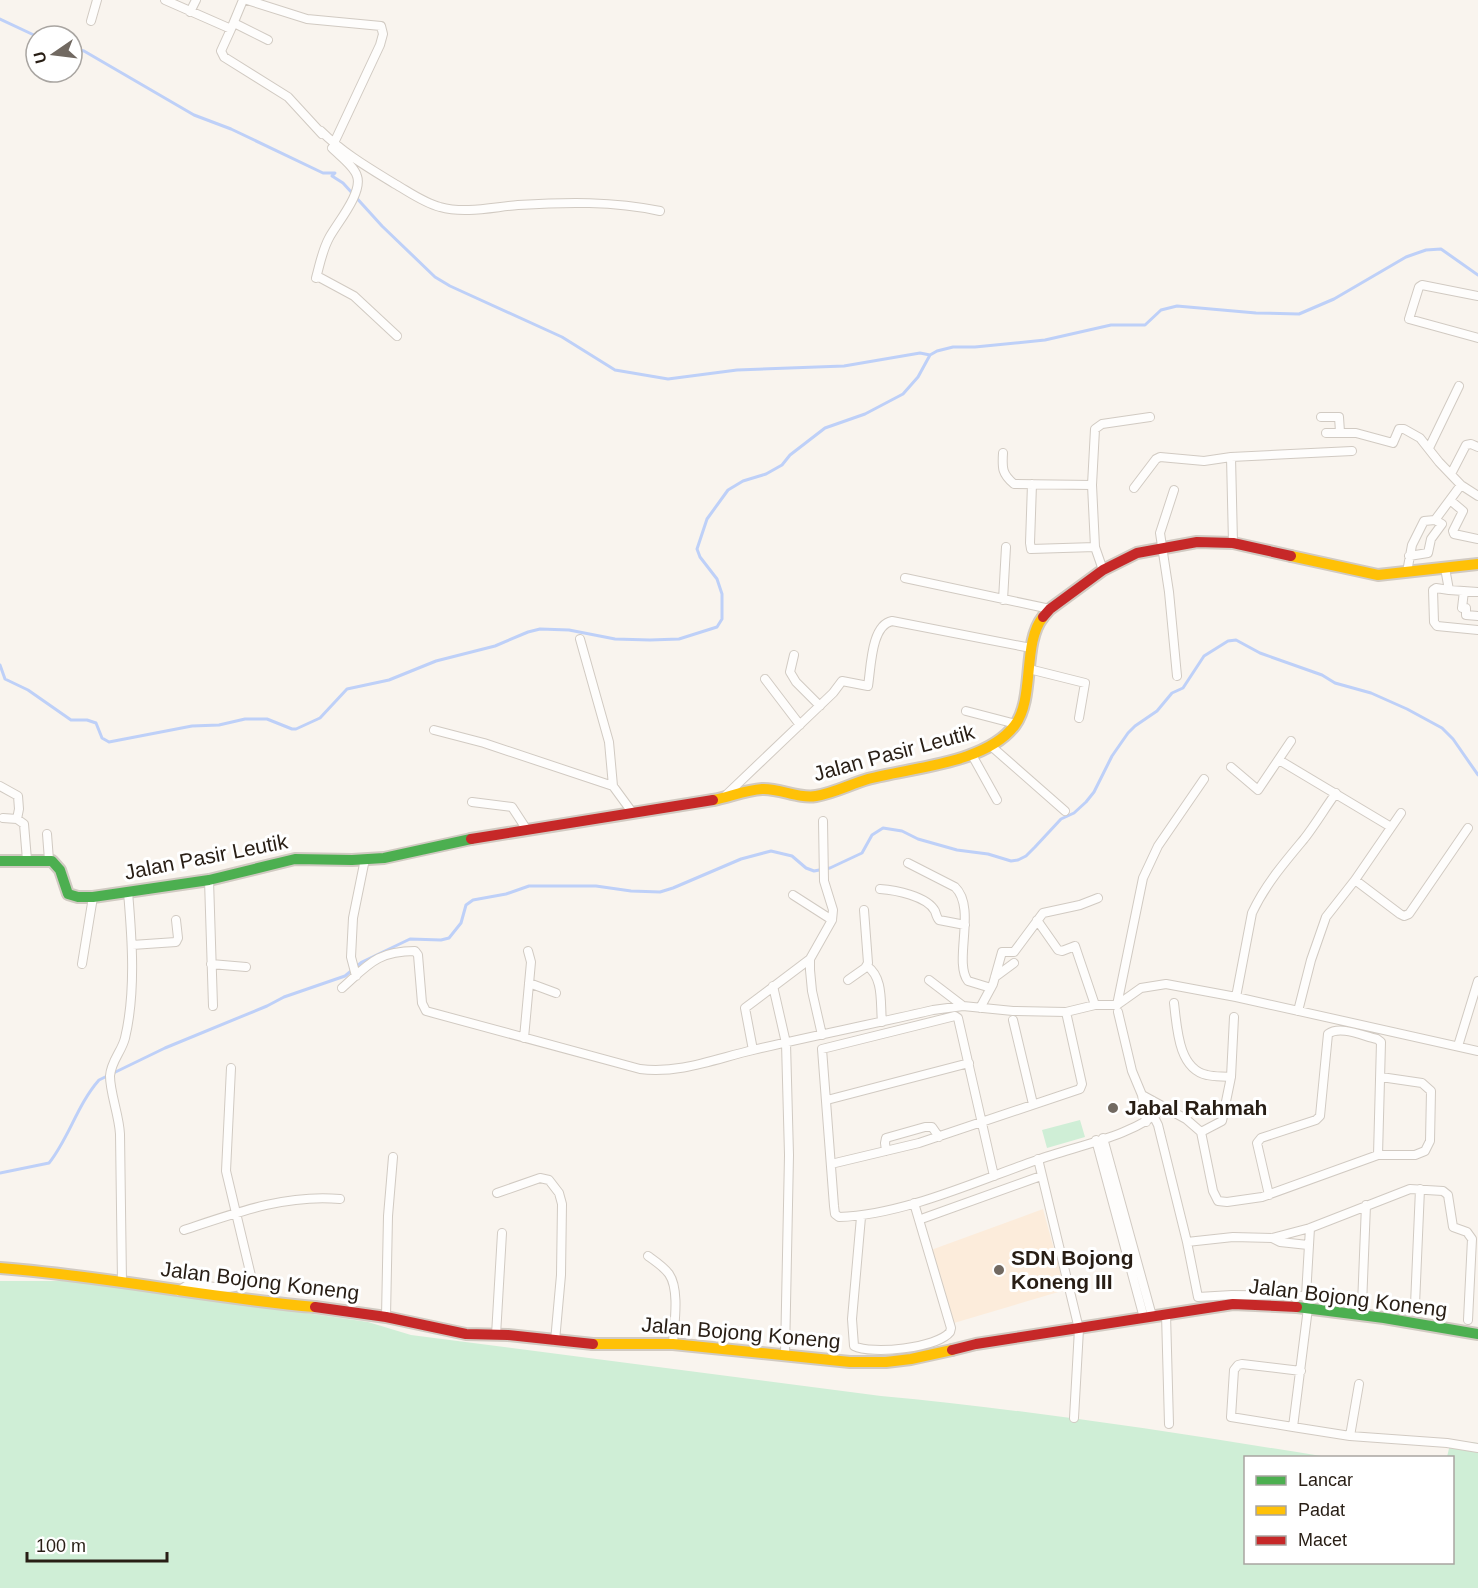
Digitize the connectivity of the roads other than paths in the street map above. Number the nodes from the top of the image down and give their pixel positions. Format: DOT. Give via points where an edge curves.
graph roads {
  1 [pos="97,0"];
  2 [pos="165,0"];
  3 [pos="196,0"];
  4 [pos="245,0"];
  5 [pos="190,12"];
  6 [pos="91,21"];
  7 [pos="232,26"];
  8 [pos="268,40"];
  9 [pos="321,131"];
  10 [pos="333,143"];
  11 [pos="660,211"];
  12 [pos="1478,296"];
  13 [pos="398,336"];
  14 [pos="1478,338"];
  15 [pos="1459,386"];
  16 [pos="1150,417"];
  17 [pos="1321,417"];
  18 [pos="1340,432"];
  19 [pos="1326,433"];
  20 [pos="1478,447"];
  21 [pos="1428,448"];
  22 [pos="1352,451"];
  23 [pos="1002,453"];
  24 [pos="1231,457"];
  25 [pos="1451,474"];
  26 [pos="1032,484"];
  27 [pos="1092,485"];
  28 [pos="1461,485"];
  29 [pos="1134,488"];
  30 [pos="1174,490"];
  31 [pos="1478,496"];
  32 [pos="1450,500"];
  33 [pos="1435,520"];
  34 [pos="1478,539"];
  35 [pos="1233,543"];
  36 [pos="1006,547"];
  37 [pos="1095,547"];
  38 [pos="1162,547"];
  39 [pos="1409,556"];
  40 [pos="1478,564"];
  41 [pos="1445,568"];
  42 [pos="1103,570"];
  43 [pos="1407,572"];
  44 [pos="905,578"];
  45 [pos="1449,590"];
  46 [pos="1464,591"];
  47 [pos="1478,592"];
  48 [pos="1003,600"];
  49 [pos="1050,609"];
  50 [pos="1478,616"];
  51 [pos="1478,630"];
  52 [pos="580,639"];
  53 [pos="1031,648"];
  54 [pos="794,655"];
  55 [pos="1029,669"];
  56 [pos="1177,676"];
  57 [pos="765,679"];
  58 [pos="820,706"];
  59 [pos="966,711"];
  60 [pos="1079,718"];
  61 [pos="800,724"];
  62 [pos="1016,724"];
  63 [pos="434,730"];
  64 [pos="1291,741"];
  65 [pos="992,746"];
  66 [pos="972,755"];
  67 [pos="1279,760"];
  68 [pos="1231,766"];
  69 [pos="1204,779"];
  70 [pos="0,786"];
  71 [pos="613,786"];
  72 [pos="1336,793"];
  73 [pos="723,798"];
  74 [pos="997,800"];
  75 [pos="472,801"];
  76 [pos="632,812"];
  77 [pos="1065,812"];
  78 [pos="1401,813"];
  79 [pos="3,818"];
  80 [pos="17,819"];
  81 [pos="823,821"];
  82 [pos="1391,827"];
  83 [pos="1468,828"];
  84 [pos="527,831"];
  85 [pos="47,834"];
  86 [pos="27,860"];
  87 [pos="49,860"];
  88 [pos="365,860"];
  89 [pos="0,861"];
  90 [pos="908,863"];
  91 [pos="209,880"];
  92 [pos="1355,880"];
  93 [pos="880,889"];
  94 [pos="128,892"];
  95 [pos="793,895"];
  96 [pos="93,897"];
  97 [pos="1098,898"];
  98 [pos="864,910"];
  99 [pos="176,920"];
  100 [pos="832,920"];
  101 [pos="1037,920"];
  102 [pos="965,925"];
  103 [pos="132,945"];
  104 [pos="528,951"];
  105 [pos="810,959"];
  106 [pos="1014,963"];
  107 [pos="82,964"];
  108 [pos="211,964"];
  109 [pos="867,966"];
  110 [pos="246,967"];
  111 [pos="356,975"];
  112 [pos="995,977"];
  113 [pos="848,980"];
  114 [pos="929,980"];
  115 [pos="1478,981"];
  116 [pos="529,983"];
  117 [pos="773,986"];
  118 [pos="342,988"];
  119 [pos="991,988"];
  120 [pos="556,993"];
  121 [pos="1236,997"];
  122 [pos="1174,1003"];
  123 [pos="1095,1005"];
  124 [pos="213,1006"];
  125 [pos="963,1006"];
  126 [pos="980,1008"];
  127 [pos="1118,1009"];
  128 [pos="1298,1011"];
  129 [pos="1066,1012"];
  130 [pos="1234,1017"];
  131 [pos="1013,1020"];
  132 [pos="882,1022"];
  133 [pos="822,1035"];
  134 [pos="524,1038"];
  135 [pos="786,1043"];
  136 [pos="1458,1046"];
  137 [pos="753,1050"];
  138 [pos="1478,1051"];
  139 [pos="969,1063"];
  140 [pos="231,1068"];
  141 [pos="1231,1077"];
  142 [pos="1381,1077"];
  143 [pos="1142,1095"];
  144 [pos="827,1100"];
  145 [pos="1033,1104"];
  146 [pos="1163,1108"];
  147 [pos="1154,1117"];
  148 [pos="981,1121"];
  149 [pos="1146,1122"];
  150 [pos="1201,1132"];
  151 [pos="939,1137"];
  152 [pos="1099,1139"];
  153 [pos="886,1151"];
  154 [pos="1378,1155"];
  155 [pos="393,1157"];
  156 [pos="1038,1159"];
  157 [pos="831,1164"];
  158 [pos="994,1176"];
  159 [pos="1041,1176"];
  160 [pos="1420,1189"];
  161 [pos="497,1193"];
  162 [pos="1269,1195"];
  163 [pos="340,1199"];
  164 [pos="914,1203"];
  165 [pos="1366,1205"];
  166 [pos="236,1213"];
  167 [pos="861,1216"];
  168 [pos="924,1218"];
  169 [pos="1310,1228"];
  170 [pos="184,1230"];
  171 [pos="502,1233"];
  172 [pos="1272,1238"];
  173 [pos="1187,1242"];
  174 [pos="1308,1245"];
  175 [pos="648,1256"];
  176 [pos="0,1268"];
  177 [pos="122,1282"];
  178 [pos="178,1291"];
  179 [pos="1362,1305"];
  180 [pos="1415,1305"];
  181 [pos="1308,1308"];
  182 [pos="1166,1314"];
  183 [pos="386,1317"];
  184 [pos="1148,1317"];
  185 [pos="1468,1320"];
  186 [pos="1079,1328"];
  187 [pos="1478,1334"];
  188 [pos="496,1335"];
  189 [pos="555,1341"];
  190 [pos="673,1344"];
  191 [pos="785,1355"];
  192 [pos="1301,1371"];
  193 [pos="1359,1384"];
  194 [pos="1074,1418"];
  195 [pos="1169,1424"];
  196 [pos="1293,1427"];
  197 [pos="1350,1436"];
  198 [pos="1478,1448"];
  1 -- 6 [label="street"];
  2 -- 5 [label="street"];
  3 -- 5 [label="street"];
  4 -- 7 [label="street"];
  4 -- 10 [label="street" via="307,19 381,26 380,45"];
  5 -- 7 [label="street"];
  7 -- 8 [label="street"];
  7 -- 9 [label="street" via="222,55 288,97"];
  9 -- 10 [label="street"];
  9 -- 13 [label="street" via="356,174 359,185 329,239 317,277 354,296"];
  10 -- 11 [label="street" via="439,207 465,210 608,203"];
  12 -- 14 [label="street" via="1422,285 1409,319"];
  15 -- 21 [label="street"];
  16 -- 27 [label="street" via="1097,426"];
  17 -- 18 [label="street" via="1339,417"];
  18 -- 19 [label="street"];
  18 -- 21 [label="street" via="1393,443 1399,429 1404,429"];
  20 -- 25 [label="street" via="1466,445"];
  21 -- 25 [label="street"];
  22 -- 24 [label="street"];
  23 -- 26 [label="street" via="1004,476 1014,484"];
  24 -- 29 [label="street" via="1204,461 1160,457"];
  24 -- 35 [label="street"];
  25 -- 28 [label="street"];
  26 -- 27 [label="street"];
  26 -- 37 [label="street" via="1031,549"];
  27 -- 37 [label="street"];
  28 -- 31 [label="street"];
  28 -- 32 [label="street"];
  30 -- 38 [label="street" via="1160,530"];
  32 -- 33 [label="street"];
  32 -- 34 [label="street" via="1463,512 1454,534"];
  33 -- 39 [label="street" via="1424,521"];
  33 -- 39 [label="street" via="1442,524 1431,539 1428,553"];
  35 -- 38 [label="street, Jalan Pasir Leutik" via="1197,542"];
  35 -- 43 [label="street, Jalan Pasir Leutik" via="1378,575"];
  36 -- 48 [label="street"];
  37 -- 42 [label="street"];
  38 -- 42 [label="street, Jalan Pasir Leutik" via="1128,556"];
  38 -- 56 [label="street"];
  39 -- 43 [label="street"];
  40 -- 41 [label="street, Jalan Pasir Leutik"];
  41 -- 43 [label="street, Jalan Pasir Leutik"];
  41 -- 45 [label="street"];
  42 -- 49 [label="street, Jalan Pasir Leutik"];
  44 -- 48 [label="street"];
  45 -- 46 [label="street"];
  45 -- 51 [label="street" via="1433,590 1434,622 1437,626"];
  46 -- 47 [label="street"];
  46 -- 50 [label="street" via="1462,608 1466,608 1466,615"];
  48 -- 49 [label="street"];
  49 -- 53 [label="street, Jalan Pasir Leutik" via="1039,622"];
  52 -- 71 [label="street" via="609,742"];
  53 -- 55 [label="street, Jalan Pasir Leutik"];
  53 -- 58 [label="street" via="885,622 878,630 868,686 842,681"];
  54 -- 58 [label="street" via="790,672"];
  55 -- 60 [label="street" via="1085,683"];
  55 -- 62 [label="street, Jalan Pasir Leutik"];
  57 -- 61 [label="street"];
  58 -- 61 [label="street"];
  59 -- 62 [label="street"];
  61 -- 73 [label="street"];
  62 -- 65 [label="street, Jalan Pasir Leutik"];
  63 -- 71 [label="street"];
  64 -- 67 [label="street"];
  65 -- 66 [label="street, Jalan Pasir Leutik"];
  65 -- 77 [label="street"];
  66 -- 73 [label="street, Jalan Pasir Leutik" via="816,796 763,789"];
  66 -- 74 [label="street"];
  67 -- 68 [label="street" via="1258,790"];
  67 -- 72 [label="street"];
  69 -- 127 [label="street" via="1158,846 1143,878"];
  70 -- 80 [label="street" via="18,796"];
  71 -- 76 [label="street"];
  72 -- 82 [label="street"];
  72 -- 121 [label="street" via="1273,876 1255,907"];
  73 -- 76 [label="street, Jalan Pasir Leutik"];
  75 -- 84 [label="street" via="512,807"];
  76 -- 84 [label="street, Jalan Pasir Leutik"];
  78 -- 82 [label="street"];
  79 -- 80 [label="street"];
  80 -- 86 [label="street" via="24,824"];
  81 -- 100 [label="street" via="824,881 832,902"];
  82 -- 92 [label="street"];
  83 -- 92 [label="street" via="1409,914 1400,914"];
  84 -- 88 [label="street, Jalan Pasir Leutik"];
  85 -- 87 [label="street"];
  86 -- 87 [label="street"];
  86 -- 89 [label="street"];
  87 -- 96 [label="street, Jalan Pasir Leutik" via="60,870 68,894"];
  88 -- 91 [label="street, Jalan Pasir Leutik" via="295,859"];
  88 -- 111 [label="street" via="354,918 351,957"];
  90 -- 102 [label="street" via="958,889"];
  91 -- 94 [label="street, Jalan Pasir Leutik"];
  91 -- 108 [label="street"];
  92 -- 128 [label="street" via="1326,917"];
  93 -- 102 [label="street" via="910,894 934,909 939,920"];
  94 -- 96 [label="street, Jalan Pasir Leutik"];
  94 -- 103 [label="street"];
  95 -- 100 [label="street"];
  96 -- 107 [label="street"];
  97 -- 101 [label="street" via="1043,913"];
  98 -- 109 [label="street"];
  99 -- 103 [label="street" via="176,942"];
  100 -- 105 [label="street"];
  101 -- 112 [label="street" via="1014,952 1002,952"];
  101 -- 123 [label="street" via="1058,950 1075,946"];
  102 -- 119 [label="street" via="964,976 972,983"];
  103 -- 177 [label="street" via="125,1038 110,1075 120,1134"];
  104 -- 116 [label="street"];
  105 -- 117 [label="street"];
  105 -- 133 [label="street" via="812,991"];
  106 -- 112 [label="street"];
  108 -- 110 [label="street"];
  108 -- 124 [label="street"];
  109 -- 113 [label="street"];
  109 -- 132 [label="street" via="879,978"];
  111 -- 118 [label="street"];
  111 -- 134 [label="street" via="387,954 415,951 426,1011"];
  112 -- 119 [label="street"];
  114 -- 125 [label="street"];
  115 -- 136 [label="street"];
  116 -- 120 [label="street"];
  116 -- 134 [label="street"];
  117 -- 135 [label="street"];
  117 -- 137 [label="street" via="745,1008"];
  119 -- 126 [label="street"];
  121 -- 127 [label="street" via="1166,984 1142,988"];
  121 -- 128 [label="street"];
  122 -- 141 [label="street" via="1179,1036 1189,1064 1206,1075"];
  123 -- 127 [label="street"];
  123 -- 129 [label="street"];
  125 -- 126 [label="street"];
  125 -- 132 [label="street"];
  126 -- 129 [label="street"];
  127 -- 143 [label="street" via="1132,1071"];
  128 -- 136 [label="street"];
  129 -- 145 [label="street" via="1082,1088"];
  130 -- 141 [label="street"];
  131 -- 145 [label="street"];
  132 -- 133 [label="street"];
  133 -- 135 [label="street"];
  134 -- 137 [label="street" via="656,1071"];
  135 -- 137 [label="street"];
  135 -- 191 [label="street" via="789,1155"];
  136 -- 138 [label="street"];
  139 -- 144 [label="street"];
  139 -- 144 [label="street" via="958,1018 954,1016 822,1049"];
  139 -- 148 [label="street"];
  140 -- 166 [label="street" via="226,1171"];
  141 -- 150 [label="street" via="1222,1120"];
  142 -- 154 [label="street"];
  142 -- 154 [label="street" via="1422,1083 1431,1091 1430,1140 1425,1151 1415,1155"];
  142 -- 162 [label="street" via="1381,1042 1338,1030 1328,1034 1320,1116 1261,1138 1257,1143"];
  143 -- 146 [label="street"];
  143 -- 149 [label="street"];
  144 -- 157 [label="street"];
  145 -- 148 [label="street"];
  146 -- 147 [label="street"];
  146 -- 150 [label="street"];
  147 -- 149 [label="street"];
  147 -- 173 [label="street"];
  148 -- 151 [label="street"];
  148 -- 158 [label="street"];
  149 -- 152 [label="street"];
  150 -- 162 [label="street" via="1218,1201"];
  151 -- 153 [label="street"];
  151 -- 153 [label="street" via="932,1127 925,1127 886,1138"];
  152 -- 156 [label="street"];
  152 -- 184 [label="street"];
  153 -- 157 [label="street"];
  154 -- 162 [label="street"];
  155 -- 183 [label="street"];
  156 -- 158 [label="street"];
  156 -- 159 [label="street"];
  157 -- 167 [label="street" via="835,1214"];
  158 -- 164 [label="street"];
  159 -- 168 [label="street"];
  159 -- 186 [label="street"];
  160 -- 165 [label="street"];
  160 -- 180 [label="street"];
  160 -- 185 [label="street" via="1448,1195 1452,1224 1472,1239"];
  161 -- 189 [label="street" via="540,1178 549,1180 559,1193 561,1275"];
  163 -- 166 [label="street" via="289,1199"];
  164 -- 167 [label="street"];
  164 -- 167 [label="street" via="951,1328 945,1337 930,1342 886,1350 854,1347 852,1319"];
  165 -- 169 [label="street"];
  165 -- 179 [label="street"];
  166 -- 170 [label="street"];
  166 -- 178 [label="street" via="252,1280 232,1289 189,1284"];
  169 -- 172 [label="street"];
  169 -- 174 [label="street"];
  171 -- 188 [label="street"];
  172 -- 173 [label="street"];
  172 -- 174 [label="street"];
  173 -- 174 [label="street" via="1201,1299 1232,1295 1306,1296"];
  175 -- 190 [label="street" via="666,1270 673,1282"];
  176 -- 177 [label="street, Jalan Bojong Koneng"];
  177 -- 178 [label="street, Jalan Bojong Koneng"];
  178 -- 183 [label="street, Jalan Bojong Koneng"];
  181 -- 182 [label="street, Jalan Bojong Koneng" via="1233,1304"];
  181 -- 187 [label="street, Jalan Bojong Koneng"];
  181 -- 192 [label="street"];
  182 -- 184 [label="street, Jalan Bojong Koneng"];
  182 -- 195 [label="street"];
  183 -- 188 [label="street, Jalan Bojong Koneng" via="466,1334"];
  184 -- 186 [label="street, Jalan Bojong Koneng"];
  186 -- 191 [label="street, Jalan Bojong Koneng" via="886,1362"];
  186 -- 194 [label="street"];
  188 -- 189 [label="street, Jalan Bojong Koneng"];
  189 -- 190 [label="street, Jalan Bojong Koneng"];
  190 -- 191 [label="street, Jalan Bojong Koneng"];
  192 -- 196 [label="street"];
  192 -- 196 [label="street" via="1242,1364 1234,1370 1232,1417"];
  193 -- 197 [label="street"];
  196 -- 197 [label="street"];
  197 -- 198 [label="street"];
}
